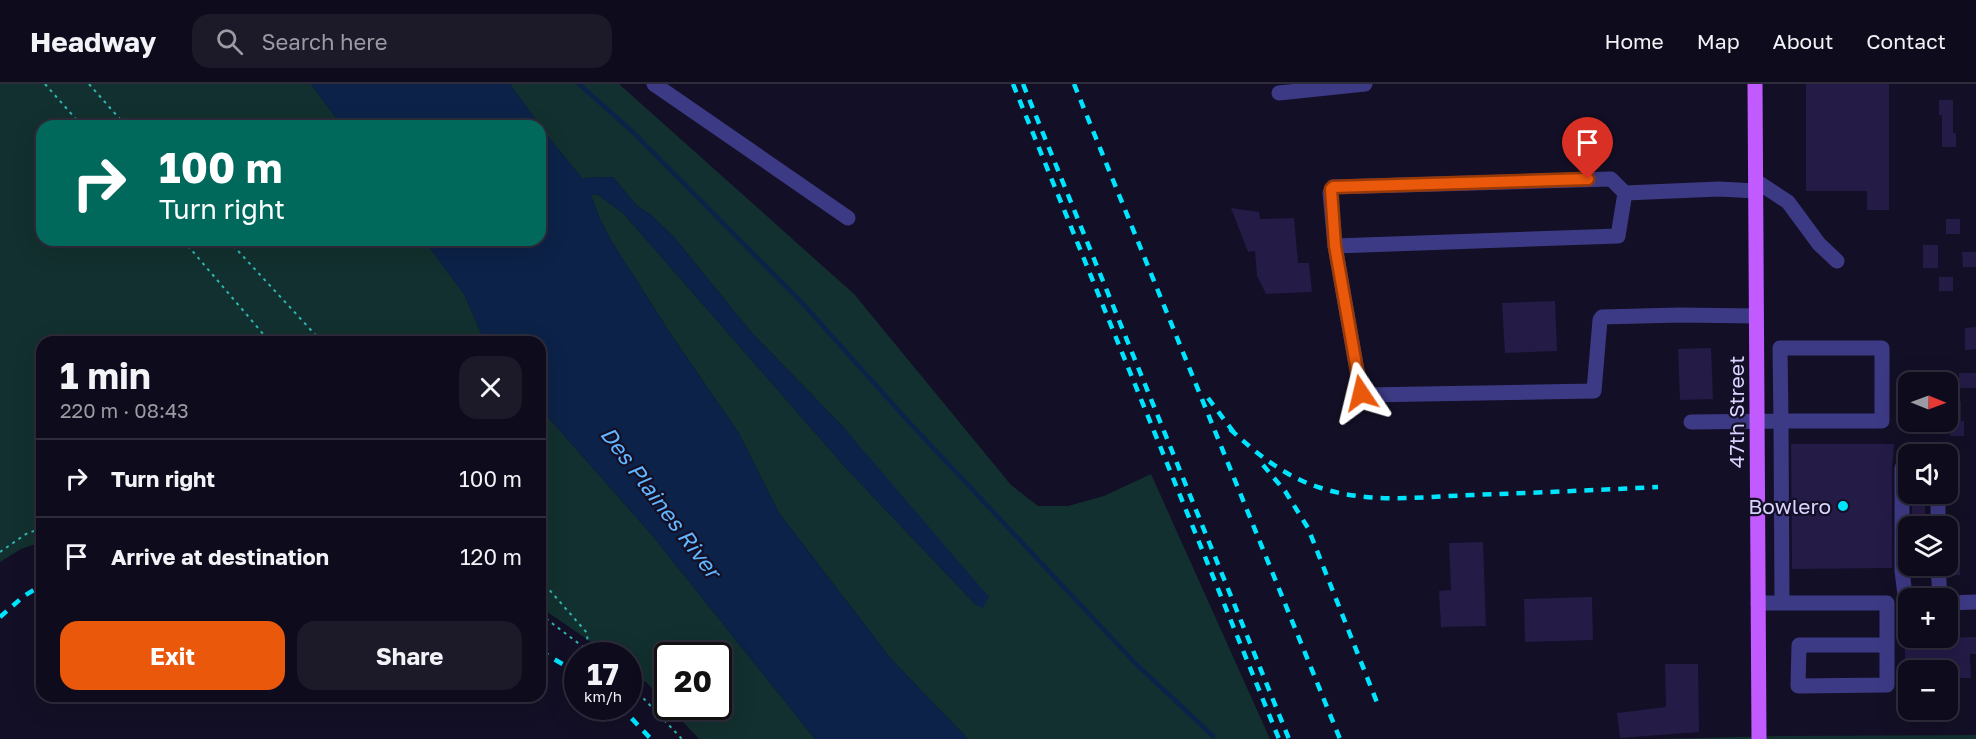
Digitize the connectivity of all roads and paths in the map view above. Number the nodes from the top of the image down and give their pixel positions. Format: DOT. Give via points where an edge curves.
graph roads {
  1 [pos="45,84"];
  2 [pos="89,84"];
  3 [pos="654,84"];
  4 [pos="1365,84"];
  5 [pos="1755,84"];
  6 [pos="1279,93"];
  7 [pos="77,120"];
  8 [pos="121,120"];
  9 [pos="1756,186"];
  10 [pos="1625,193"];
  11 [pos="848,218"];
  12 [pos="188,246"];
  13 [pos="234,246"];
  14 [pos="1335,246"];
  15 [pos="1837,261"];
  16 [pos="1756,316"];
  17 [pos="265,336"];
  18 [pos="316,336"];
  19 [pos="1757,374"];
  20 [pos="1780,374"];
  21 [pos="1781,421"];
  22 [pos="1691,422"];
  23 [pos="1757,422"];
  24 [pos="1902,504"];
  25 [pos="36,530"];
  26 [pos="0,552"];
  27 [pos="546,586"];
  28 [pos="1904,588"];
  29 [pos="1782,602"];
  30 [pos="1976,602"];
  31 [pos="1758,603"];
  32 [pos="1958,603"];
  33 [pos="546,618"];
  34 [pos="577,642"];
  35 [pos="588,642"];
  36 [pos="1887,645"];
  37 [pos="642,697"];
  38 [pos="682,739"];
  39 [pos="1759,739"];
  1 -- 7 [label="path"];
  2 -- 8 [label="path"];
  3 -- 11 [label="street"];
  4 -- 6 [label="street"];
  5 -- 9 [label="main road, 47th Street"];
  9 -- 10 [label="street"];
  9 -- 15 [label="street" via="1788,202"];
  9 -- 16 [label="main road, 47th Street"];
  10 -- 14 [label="street" via="1618,236"];
  10 -- 14 [label="street" via="1611,178 1333,187 1330,193"];
  12 -- 17 [label="path"];
  13 -- 18 [label="path"];
  14 -- 16 [label="street" via="1364,395 1594,391 1602,317"];
  16 -- 19 [label="main road, 47th Street"];
  19 -- 20 [label="street"];
  19 -- 23 [label="main road, 47th Street"];
  20 -- 21 [label="street"];
  20 -- 21 [label="street" via="1780,348 1882,348 1882,421"];
  21 -- 23 [label="street"];
  21 -- 29 [label="street"];
  22 -- 23 [label="street"];
  23 -- 31 [label="main road, 47th Street"];
  24 -- 28 [label="street"];
  25 -- 26 [label="path"];
  27 -- 35 [label="path" via="587,633"];
  29 -- 31 [label="street"];
  29 -- 36 [label="street" via="1887,603"];
  30 -- 32 [label="street"];
  31 -- 39 [label="main road, 47th Street"];
  33 -- 34 [label="path"];
  36 -- 36 [label="street" via="1887,684 1798,686 1799,645"];
  37 -- 38 [label="path"];
}
